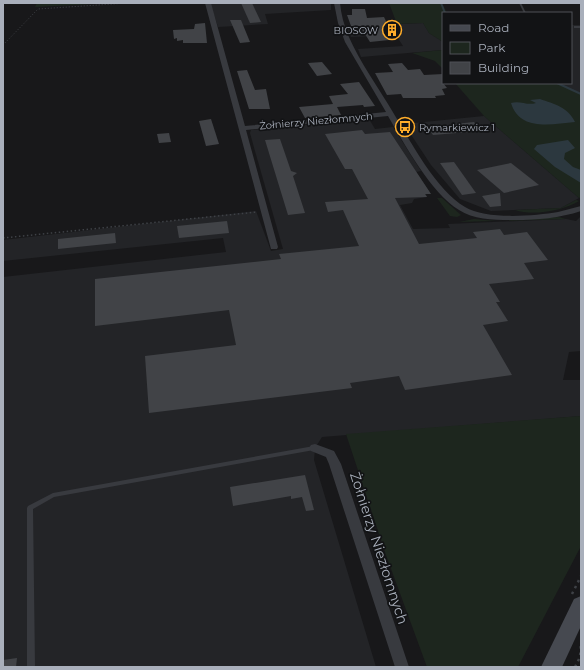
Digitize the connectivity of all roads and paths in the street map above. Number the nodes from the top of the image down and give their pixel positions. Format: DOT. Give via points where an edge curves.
graph roads {
  1 [pos="128,3"];
  2 [pos="208,3"];
  3 [pos="337,3"];
  4 [pos="520,3"];
  5 [pos="524,12"];
  6 [pos="575,27"];
  7 [pos="581,27"];
  8 [pos="3,45"];
  9 [pos="391,114"];
  10 [pos="242,128"];
  11 [pos="581,208"];
  12 [pos="264,212"];
  13 [pos="3,238"];
  14 [pos="274,247"];
  15 [pos="315,448"];
  16 [pos="581,605"];
  17 [pos="581,643"];
  18 [pos="31,667"];
  19 [pos="402,667"];
  20 [pos="551,667"];
  21 [pos="575,667"];
  1 -- 8 [label="path" via="38,9"];
  2 -- 10 [label="street, Żołnierzy Niezłomnych"];
  3 -- 9 [label="street" via="346,36"];
  4 -- 5 [label="lane"];
  6 -- 7 [label="lane"];
  9 -- 10 [label="street, Żołnierzy Niezłomnych"];
  9 -- 11 [label="street" via="427,171 455,204 466,212 505,217 558,215"];
  10 -- 12 [label="street, Żołnierzy Niezłomnych"];
  12 -- 13 [label="path"];
  12 -- 14 [label="street, Żołnierzy Niezłomnych"];
  15 -- 18 [label="lane" via="53,495 30,508"];
  15 -- 19 [label="street, Żołnierzy Niezłomnych" via="330,454 335,464"];
  16 -- 20 [label="street"];
  17 -- 21 [label="path" via="580,657"];
}
